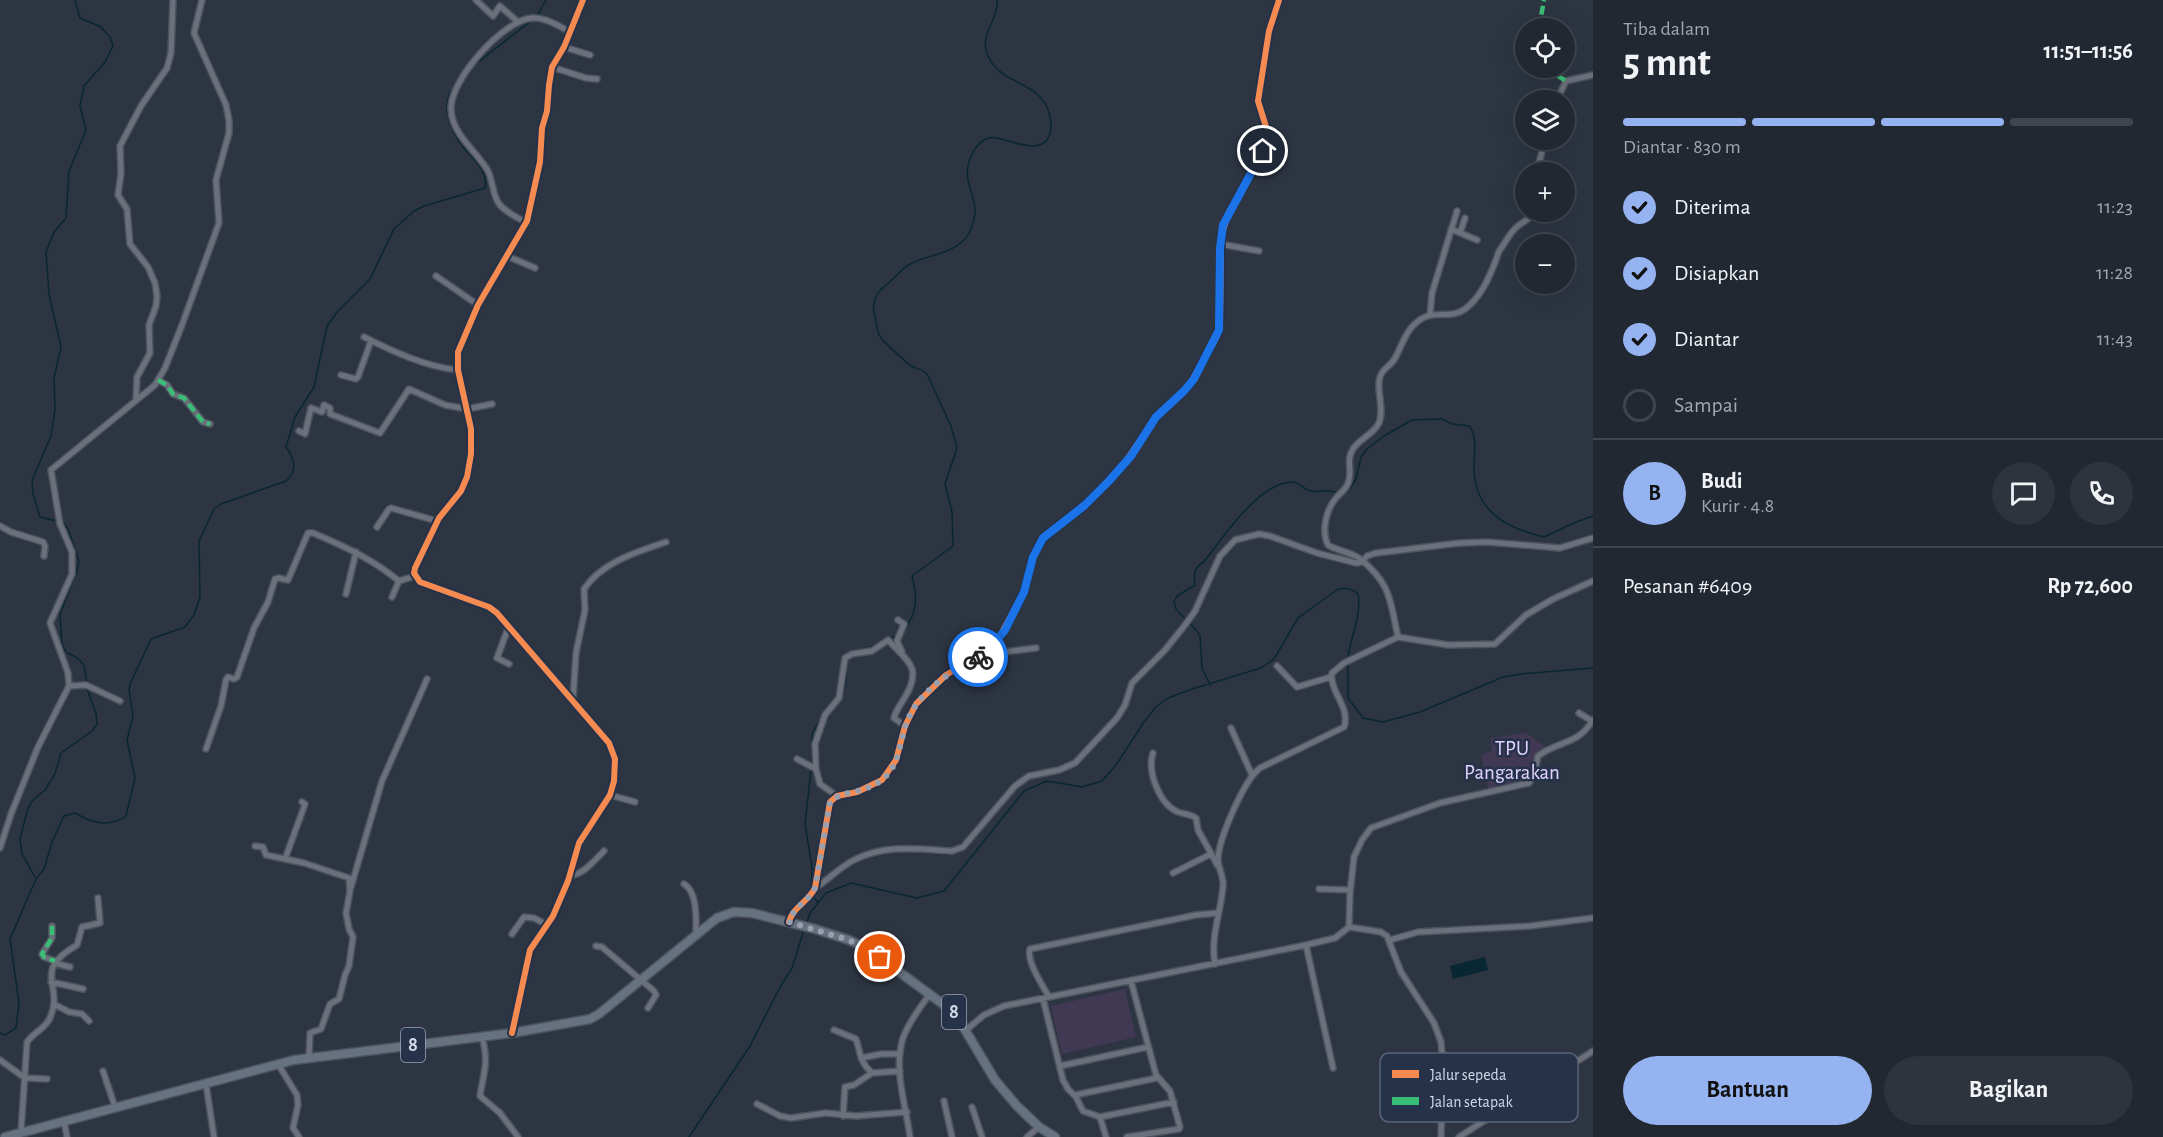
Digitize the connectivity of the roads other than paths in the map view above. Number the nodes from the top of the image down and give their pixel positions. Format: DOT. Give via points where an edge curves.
graph roads {
  1 [pos="173,0"];
  2 [pos="202,0"];
  3 [pos="476,0"];
  4 [pos="583,0"];
  5 [pos="1279,0"];
  6 [pos="518,22"];
  7 [pos="570,32"];
  8 [pos="564,47"];
  9 [pos="590,55"];
  10 [pos="552,67"];
  11 [pos="1593,75"];
  12 [pos="597,79"];
  13 [pos="1562,90"];
  14 [pos="1457,211"];
  15 [pos="1465,218"];
  16 [pos="1525,222"];
  17 [pos="527,224"];
  18 [pos="1450,229"];
  19 [pos="1460,233"];
  20 [pos="1477,240"];
  21 [pos="1220,243"];
  22 [pos="1259,251"];
  23 [pos="507,256"];
  24 [pos="535,268"];
  25 [pos="436,276"];
  26 [pos="478,305"];
  27 [pos="1430,315"];
  28 [pos="364,337"];
  29 [pos="371,341"];
  30 [pos="458,370"];
  31 [pos="341,375"];
  32 [pos="158,380"];
  33 [pos="136,400"];
  34 [pos="492,404"];
  35 [pos="467,409"];
  36 [pos="210,424"];
  37 [pos="298,431"];
  38 [pos="437,521"];
  39 [pos="0,526"];
  40 [pos="377,527"];
  41 [pos="1593,538"];
  42 [pos="666,542"];
  43 [pos="356,552"];
  44 [pos="44,555"];
  45 [pos="1362,562"];
  46 [pos="415,576"];
  47 [pos="399,581"];
  48 [pos="1593,581"];
  49 [pos="346,594"];
  50 [pos="392,597"];
  51 [pos="898,620"];
  52 [pos="509,626"];
  53 [pos="1398,637"];
  54 [pos="993,645"];
  55 [pos="1036,648"];
  56 [pos="903,654"];
  57 [pos="508,664"];
  58 [pos="1277,666"];
  59 [pos="1331,677"];
  60 [pos="428,679"];
  61 [pos="69,686"];
  62 [pos="573,699"];
  63 [pos="120,700"];
  64 [pos="1579,713"];
  65 [pos="1592,720"];
  66 [pos="905,726"];
  67 [pos="1231,728"];
  68 [pos="206,749"];
  69 [pos="1153,753"];
  70 [pos="797,759"];
  71 [pos="814,768"];
  72 [pos="1252,775"];
  73 [pos="610,795"];
  74 [pos="837,796"];
  75 [pos="302,802"];
  76 [pos="635,802"];
  77 [pos="255,846"];
  78 [pos="0,848"];
  79 [pos="604,851"];
  80 [pos="1211,855"];
  81 [pos="285,859"];
  82 [pos="1220,870"];
  83 [pos="1173,873"];
  84 [pos="569,876"];
  85 [pos="684,884"];
  86 [pos="815,888"];
  87 [pos="1319,890"];
  88 [pos="1350,890"];
  89 [pos="350,891"];
  90 [pos="98,898"];
  91 [pos="1218,913"];
  92 [pos="1593,918"];
  93 [pos="790,923"];
  94 [pos="547,925"];
  95 [pos="52,926"];
  96 [pos="1349,927"];
  97 [pos="512,934"];
  98 [pos="696,935"];
  99 [pos="1390,940"];
  100 [pos="1306,945"];
  101 [pos="596,946"];
  102 [pos="55,962"];
  103 [pos="1215,964"];
  104 [pos="70,967"];
  105 [pos="641,980"];
  106 [pos="1131,981"];
  107 [pos="51,982"];
  108 [pos="83,989"];
  109 [pos="930,994"];
  110 [pos="1046,998"];
  111 [pos="54,1004"];
  112 [pos="648,1008"];
  113 [pos="88,1021"];
  114 [pos="834,1030"];
  115 [pos="966,1030"];
  116 [pos="512,1033"];
  117 [pos="482,1036"];
  118 [pos="1148,1047"];
  119 [pos="1593,1051"];
  120 [pos="1442,1053"];
  121 [pos="900,1054"];
  122 [pos="309,1058"];
  123 [pos="861,1058"];
  124 [pos="0,1060"];
  125 [pos="1578,1061"];
  126 [pos="278,1064"];
  127 [pos="1059,1066"];
  128 [pos="1334,1068"];
  129 [pos="103,1071"];
  130 [pos="900,1071"];
  131 [pos="872,1073"];
  132 [pos="25,1077"];
  133 [pos="1157,1077"];
  134 [pos="47,1079"];
  135 [pos="206,1084"];
  136 [pos="1075,1095"];
  137 [pos="945,1101"];
  138 [pos="1174,1102"];
  139 [pos="758,1104"];
  140 [pos="115,1107"];
  141 [pos="972,1107"];
  142 [pos="907,1112"];
  143 [pos="843,1116"];
  144 [pos="1100,1117"];
  145 [pos="64,1121"];
  146 [pos="1441,1122"];
  147 [pos="1482,1122"];
  148 [pos="1039,1127"];
  149 [pos="21,1132"];
  150 [pos="5,1137"];
  151 [pos="67,1137"];
  152 [pos="214,1137"];
  153 [pos="299,1137"];
  154 [pos="518,1137"];
  155 [pos="910,1137"];
  156 [pos="952,1137"];
  157 [pos="982,1137"];
  158 [pos="1027,1137"];
  159 [pos="1055,1137"];
  160 [pos="1106,1137"];
  161 [pos="1127,1137"];
  162 [pos="1441,1137"];
  163 [pos="1459,1137"];
  1 -- 33 [label="street" via="167,68 120,146 118,195 127,209 130,244 148,267 157,296 149,325 150,352 137,377"];
  2 -- 32 [label="street" via="194,33 229,120 216,180 219,223"];
  3 -- 6 [label="street" via="493,16 500,6"];
  4 -- 7 [label="street"];
  5 -- 21 [label="street" via="1269,31 1258,101 1267,130 1265,144 1223,225"];
  6 -- 7 [label="street" via="540,19"];
  6 -- 17 [label="street" via="472,61 454,95 451,110 459,135 487,170 500,205"];
  7 -- 8 [label="street"];
  8 -- 9 [label="street"];
  8 -- 10 [label="street"];
  10 -- 12 [label="street"];
  10 -- 17 [label="street" via="540,162"];
  11 -- 13 [label="street" via="1566,81"];
  14 -- 18 [label="street"];
  15 -- 19 [label="street"];
  16 -- 27 [label="street" via="1502,245 1486,284 1466,308"];
  17 -- 23 [label="street"];
  18 -- 19 [label="street"];
  18 -- 27 [label="street" via="1432,293"];
  19 -- 20 [label="street"];
  21 -- 22 [label="street"];
  21 -- 54 [label="street" via="1219,330 1194,379 1156,417 1109,481 1043,538 1033,557 1024,592"];
  23 -- 24 [label="street"];
  23 -- 26 [label="street"];
  25 -- 26 [label="street"];
  26 -- 30 [label="street" via="460,345"];
  27 -- 45 [label="street" via="1411,328 1392,362 1382,371 1378,385 1380,421 1351,453 1348,483 1334,501 1326,523 1328,545"];
  28 -- 29 [label="street"];
  29 -- 30 [label="street" via="428,365"];
  29 -- 31 [label="street" via="358,377"];
  30 -- 35 [label="street"];
  32 -- 33 [label="street"];
  32 -- 36 [label="street" via="184,398 203,422"];
  33 -- 61 [label="street" via="51,470 60,524 72,552 72,574 50,623"];
  34 -- 35 [label="street"];
  35 -- 37 [label="street" via="445,405 409,389 380,433 330,414 330,408 324,405 322,412 311,408 305,434"];
  35 -- 38 [label="street" via="471,437 469,470 461,491"];
  38 -- 40 [label="street" via="391,508"];
  38 -- 46 [label="street" via="414,568"];
  39 -- 44 [label="street" via="43,542"];
  41 -- 45 [label="street" via="1560,548 1460,543 1376,553"];
  42 -- 62 [label="street" via="599,571 584,589 585,610 576,653"];
  43 -- 47 [label="street"];
  43 -- 49 [label="street"];
  43 -- 68 [label="street" via="307,533 288,580 275,579 237,677 226,680"];
  45 -- 53 [label="street" via="1387,588"];
  45 -- 86 [label="street" via="1317,553 1259,534 1235,540 1220,556 1185,626 1132,683 1118,718 1075,763 1029,776 1015,786 963,847 952,851 874,852 852,861"];
  46 -- 47 [label="street"];
  46 -- 52 [label="street" via="420,582 489,607"];
  47 -- 50 [label="street"];
  48 -- 53 [label="street" via="1526,615 1495,644 1448,645"];
  51 -- 56 [label="street" via="904,624 897,641"];
  52 -- 57 [label="street" via="497,658"];
  52 -- 62 [label="street"];
  53 -- 59 [label="street" via="1344,663"];
  54 -- 55 [label="street" via="1005,652"];
  54 -- 66 [label="street" via="934,685 916,704"];
  56 -- 66 [label="street" via="915,671 894,716"];
  56 -- 71 [label="street" via="888,640 873,651 844,658 838,698 825,715 815,744"];
  58 -- 59 [label="street" via="1297,687"];
  59 -- 72 [label="street" via="1345,714 1344,727"];
  60 -- 89 [label="street" via="382,781"];
  61 -- 63 [label="street" via="86,685"];
  61 -- 78 [label="street" via="39,747"];
  62 -- 73 [label="street" via="612,748 615,771"];
  64 -- 65 [label="street"];
  65 -- 88 [label="street" via="1577,738 1538,756 1529,783 1440,803 1371,828 1354,857"];
  66 -- 74 [label="street" via="888,774 871,787"];
  67 -- 72 [label="street"];
  69 -- 80 [label="street" via="1155,786 1170,807 1196,818"];
  70 -- 71 [label="street"];
  71 -- 74 [label="street" via="820,784"];
  72 -- 82 [label="street" via="1221,842"];
  73 -- 76 [label="street"];
  73 -- 84 [label="street" via="579,843"];
  74 -- 86 [label="street" via="828,807"];
  75 -- 81 [label="street" via="304,807"];
  77 -- 81 [label="street" via="263,847 266,855"];
  79 -- 84 [label="street" via="578,874"];
  80 -- 82 [label="street"];
  80 -- 83 [label="street"];
  81 -- 89 [label="street" via="347,876"];
  82 -- 91 [label="street" via="1224,884"];
  84 -- 94 [label="street"];
  85 -- 98 [label="street" via="691,890"];
  86 -- 93 [label="street" via="793,911"];
  87 -- 88 [label="street"];
  88 -- 96 [label="street"];
  89 -- 122 [label="street" via="346,913 353,937 349,966 339,999 330,1004 321,1029 310,1033"];
  90 -- 102 [label="street" via="100,923 82,927 77,945"];
  91 -- 103 [label="street" via="1213,937"];
  91 -- 110 [label="street" via="1030,949 1030,962"];
  92 -- 99 [label="street" via="1418,932"];
  93 -- 98 [label="highway, 8" via="734,912 717,918"];
  93 -- 109 [label="highway, 8" via="868,949"];
  94 -- 97 [label="street" via="524,917"];
  94 -- 116 [label="street" via="527,957"];
  95 -- 102 [label="street" via="52,938 42,954"];
  96 -- 99 [label="street" via="1381,933"];
  96 -- 100 [label="street" via="1335,938"];
  98 -- 105 [label="highway, 8"];
  99 -- 120 [label="street" via="1401,972 1434,1023"];
  100 -- 103 [label="street"];
  100 -- 128 [label="street"];
  101 -- 105 [label="street" via="602,946"];
  102 -- 104 [label="street"];
  102 -- 107 [label="street"];
  103 -- 106 [label="street"];
  105 -- 112 [label="street" via="656,994"];
  105 -- 116 [label="highway, 8" via="590,1019"];
  106 -- 110 [label="street"];
  106 -- 118 [label="street"];
  107 -- 108 [label="street"];
  107 -- 111 [label="street"];
  109 -- 115 [label="highway, 8" via="955,1013"];
  109 -- 121 [label="street" via="906,1032"];
  110 -- 115 [label="street" via="997,1008"];
  110 -- 127 [label="street"];
  111 -- 113 [label="street" via="82,1014"];
  111 -- 132 [label="street" via="45,1027 27,1042"];
  114 -- 123 [label="street" via="856,1039"];
  115 -- 148 [label="highway, 8" via="995,1080"];
  116 -- 117 [label="highway, 8"];
  117 -- 122 [label="highway, 8"];
  117 -- 154 [label="street" via="486,1067 480,1096 501,1113"];
  118 -- 127 [label="street"];
  118 -- 133 [label="street"];
  119 -- 125 [label="street"];
  121 -- 123 [label="street"];
  121 -- 130 [label="street"];
  122 -- 126 [label="highway, 8"];
  123 -- 131 [label="street"];
  124 -- 132 [label="street"];
  126 -- 135 [label="highway, 8"];
  126 -- 153 [label="street" via="297,1095 293,1128"];
  127 -- 136 [label="street"];
  129 -- 140 [label="street"];
  130 -- 131 [label="street"];
  130 -- 142 [label="street"];
  131 -- 143 [label="street" via="844,1088"];
  132 -- 134 [label="street"];
  132 -- 149 [label="street"];
  133 -- 136 [label="street"];
  133 -- 138 [label="street" via="1166,1084"];
  135 -- 140 [label="highway, 8"];
  135 -- 152 [label="street"];
  136 -- 144 [label="street" via="1083,1111"];
  137 -- 156 [label="street"];
  138 -- 144 [label="street"];
  138 -- 161 [label="street" via="1179,1129"];
  139 -- 143 [label="street" via="791,1118 826,1113"];
  140 -- 145 [label="highway, 8"];
  141 -- 157 [label="street"];
  142 -- 143 [label="street"];
  142 -- 155 [label="street"];
  144 -- 160 [label="street"];
  145 -- 149 [label="highway, 8"];
  145 -- 151 [label="street"];
  146 -- 162 [label="street"];
  147 -- 163 [label="street"];
  148 -- 158 [label="street"];
  148 -- 159 [label="highway, 8"];
  149 -- 150 [label="highway, 8"];
}
